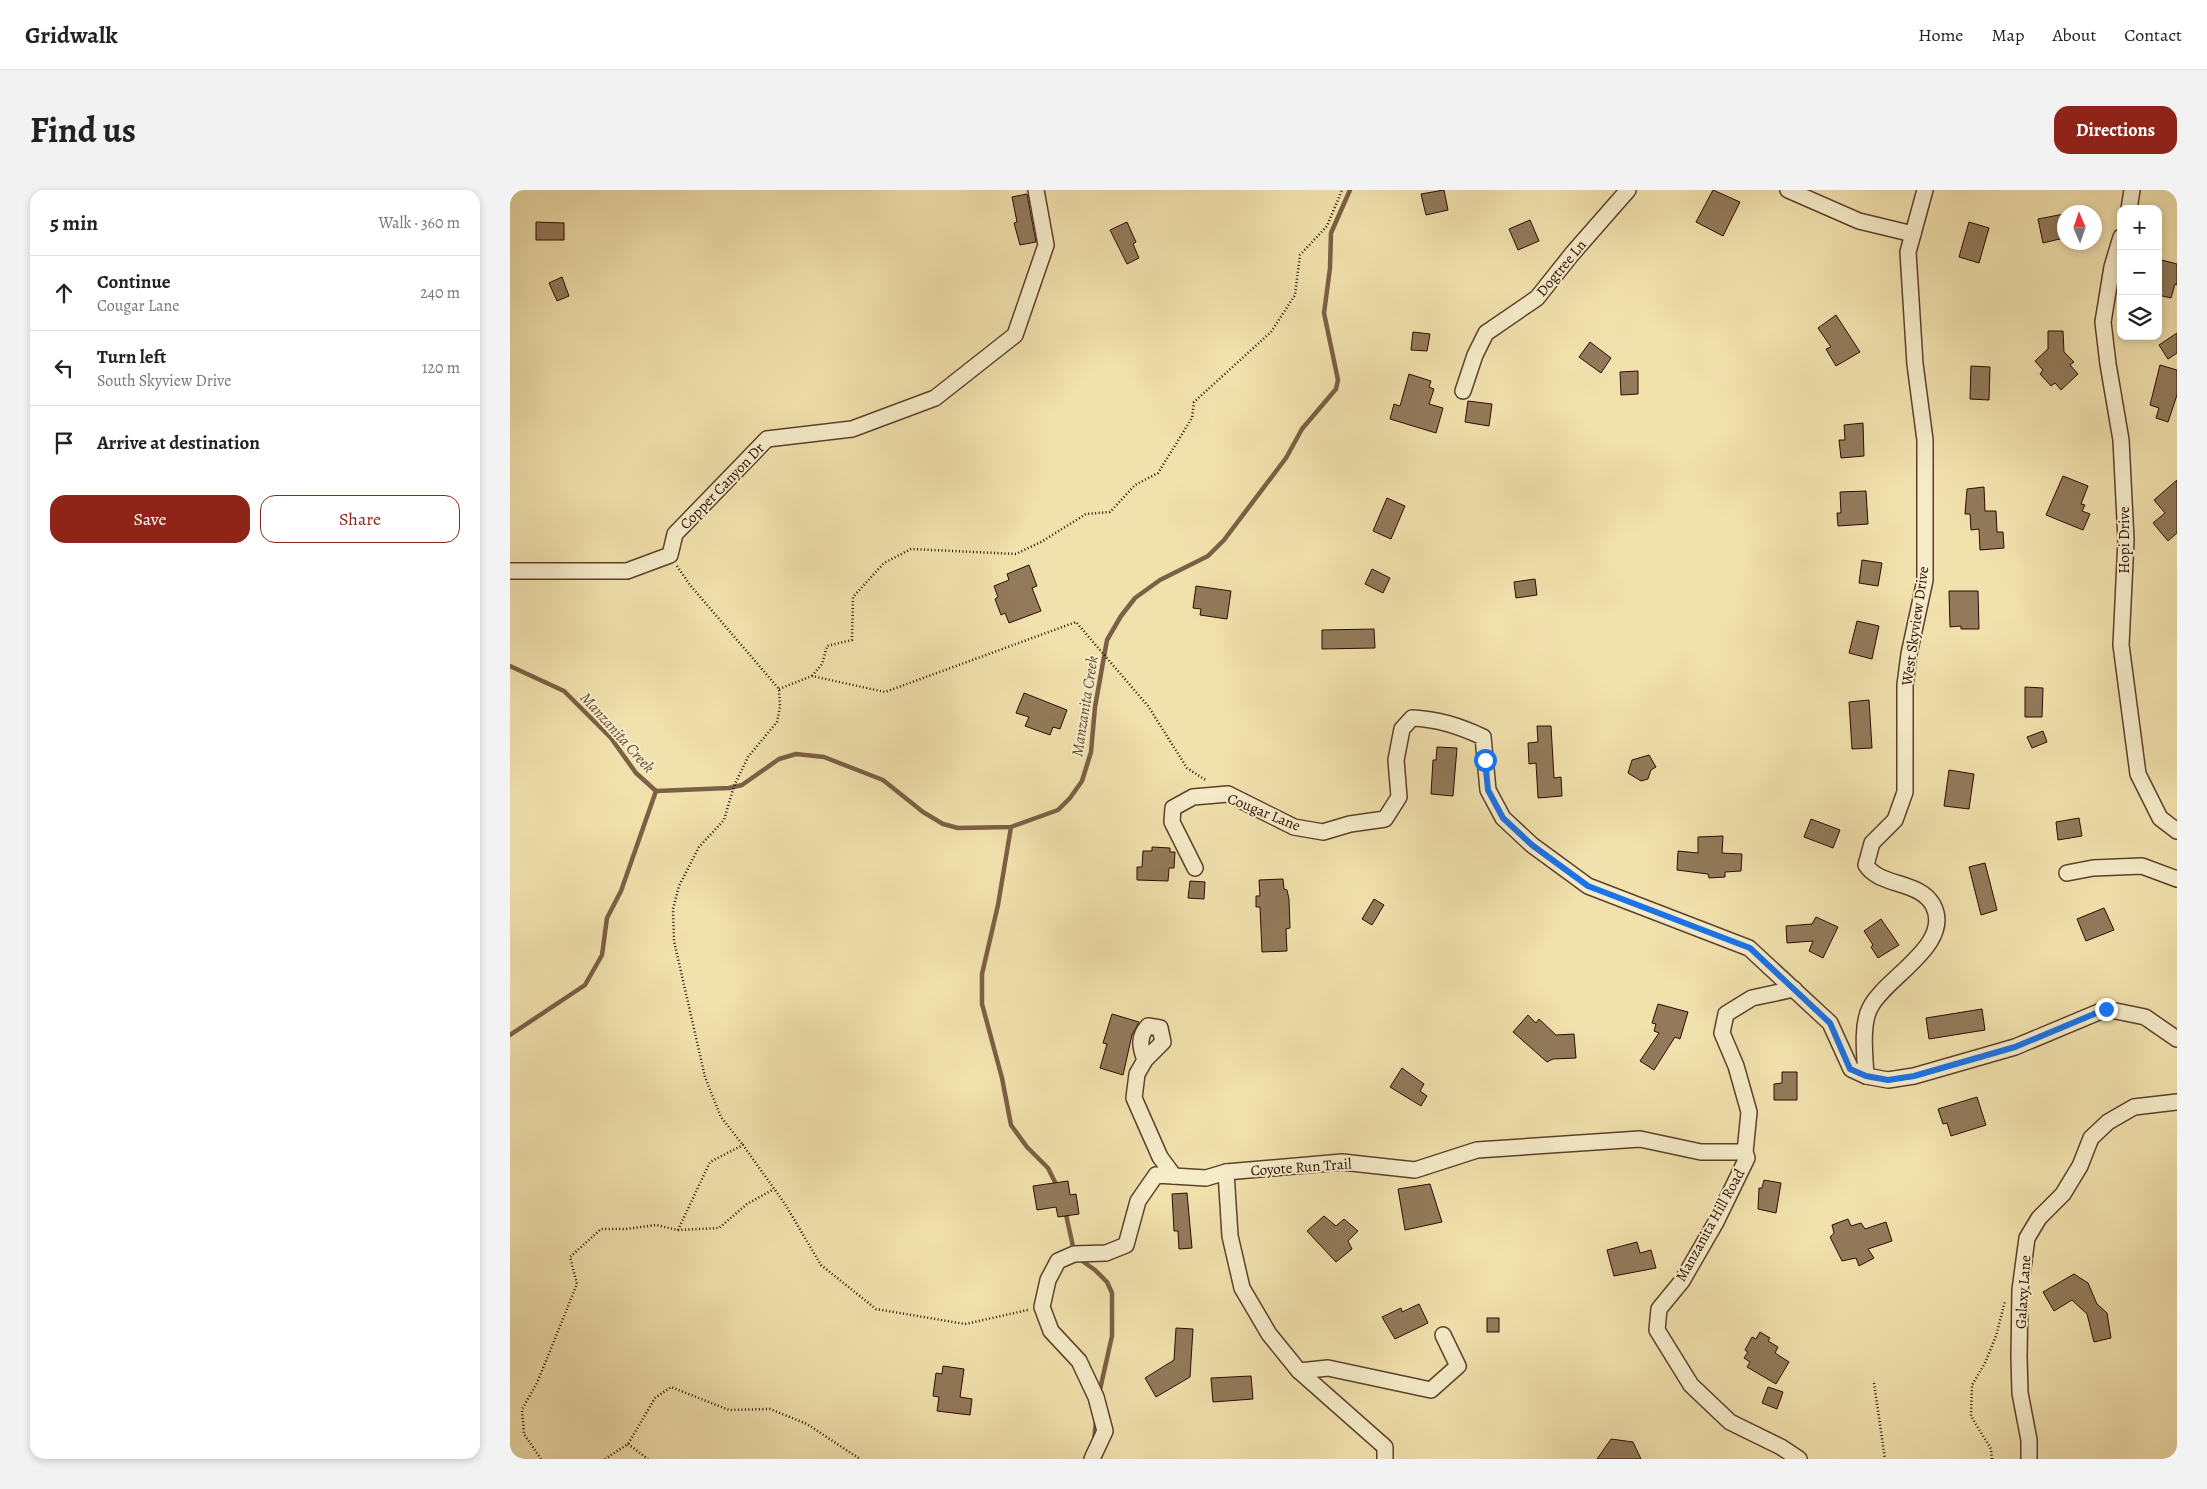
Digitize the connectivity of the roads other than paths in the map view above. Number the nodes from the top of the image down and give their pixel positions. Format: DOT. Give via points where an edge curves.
graph roads {
  1 [pos="1036,190"];
  2 [pos="1628,190"];
  3 [pos="1788,190"];
  4 [pos="1925,190"];
  5 [pos="2132,190"];
  6 [pos="2130,205"];
  7 [pos="1913,234"];
  8 [pos="2117,250"];
  9 [pos="1463,391"];
  10 [pos="510,571"];
  11 [pos="2177,831"];
  12 [pos="1195,868"];
  13 [pos="2067,874"];
  14 [pos="2177,879"];
  15 [pos="1794,989"];
  16 [pos="2177,1039"];
  17 [pos="1145,1060"];
  18 [pos="1866,1076"];
  19 [pos="2177,1102"];
  20 [pos="1746,1155"];
  21 [pos="1226,1172"];
  22 [pos="1174,1176"];
  23 [pos="1443,1335"];
  24 [pos="1299,1371"];
  25 [pos="1092,1459"];
  26 [pos="1385,1459"];
  27 [pos="1798,1459"];
  28 [pos="2029,1459"];
  1 -- 10 [label="street, Copper Canyon Dr" via="1046,245 1015,335 935,398 852,428 767,439 675,534 670,555 627,571"];
  2 -- 9 [label="street, Dogtree Ln" via="1537,298 1486,333"];
  3 -- 7 [label="street" via="1859,221"];
  4 -- 7 [label="street, West Skyview Drive"];
  5 -- 6 [label="street"];
  7 -- 18 [label="street, West Skyview Drive" via="1908,252 1915,364 1925,440 1925,580 1905,685 1905,792 1896,820 1872,843 1866,865 1870,872 1914,888 1932,904 1937,919 1932,940 1881,991 1869,1010 1865,1039"];
  8 -- 11 [label="street, Hopi Drive" via="2103,322 2122,449 2126,540 2121,645 2138,774 2160,818"];
  12 -- 15 [label="street, Cougar Lane" via="1172,822 1173,808 1193,798 1228,794 1294,827 1323,832 1384,819 1399,797 1396,760 1402,729 1412,718 1434,719 1483,737 1488,790 1503,818 1532,845 1588,886 1750,948"];
  13 -- 14 [label="street" via="2093,868 2142,866"];
  15 -- 18 [label="street, Cougar Lane" via="1830,1023 1850,1069"];
  15 -- 20 [label="street" via="1752,998 1726,1014 1722,1033 1736,1066 1749,1112"];
  16 -- 18 [label="street" via="2145,1017 2106,1009 2015,1047 1914,1076 1888,1080"];
  17 -- 22 [label="street" via="1137,1074 1134,1098 1160,1157"];
  19 -- 28 [label="street, Galaxy Lane" via="2134,1107 2108,1122 2091,1138 2080,1166 2063,1194 2039,1218 2027,1238 2020,1290 2019,1357 2020,1393 2029,1440"];
  20 -- 21 [label="street, Coyote Run Trail" via="1701,1152 1640,1140 1477,1150 1415,1170 1342,1162"];
  20 -- 27 [label="street, Manzanita Hill Road" via="1716,1222 1682,1281 1659,1309 1657,1330 1690,1385 1730,1422"];
  21 -- 22 [label="street, Coyote Run Trail" via="1206,1178"];
  21 -- 24 [label="street" via="1230,1236 1242,1288 1269,1334"];
  22 -- 25 [label="street, Coyote Run Trail" via="1156,1175 1138,1201 1126,1246 1106,1253 1074,1254 1058,1261 1048,1280 1042,1307 1051,1331 1079,1361 1096,1397 1105,1430"];
  23 -- 24 [label="street" via="1458,1366 1431,1390 1328,1368"];
  24 -- 26 [label="street" via="1385,1447"];
}
